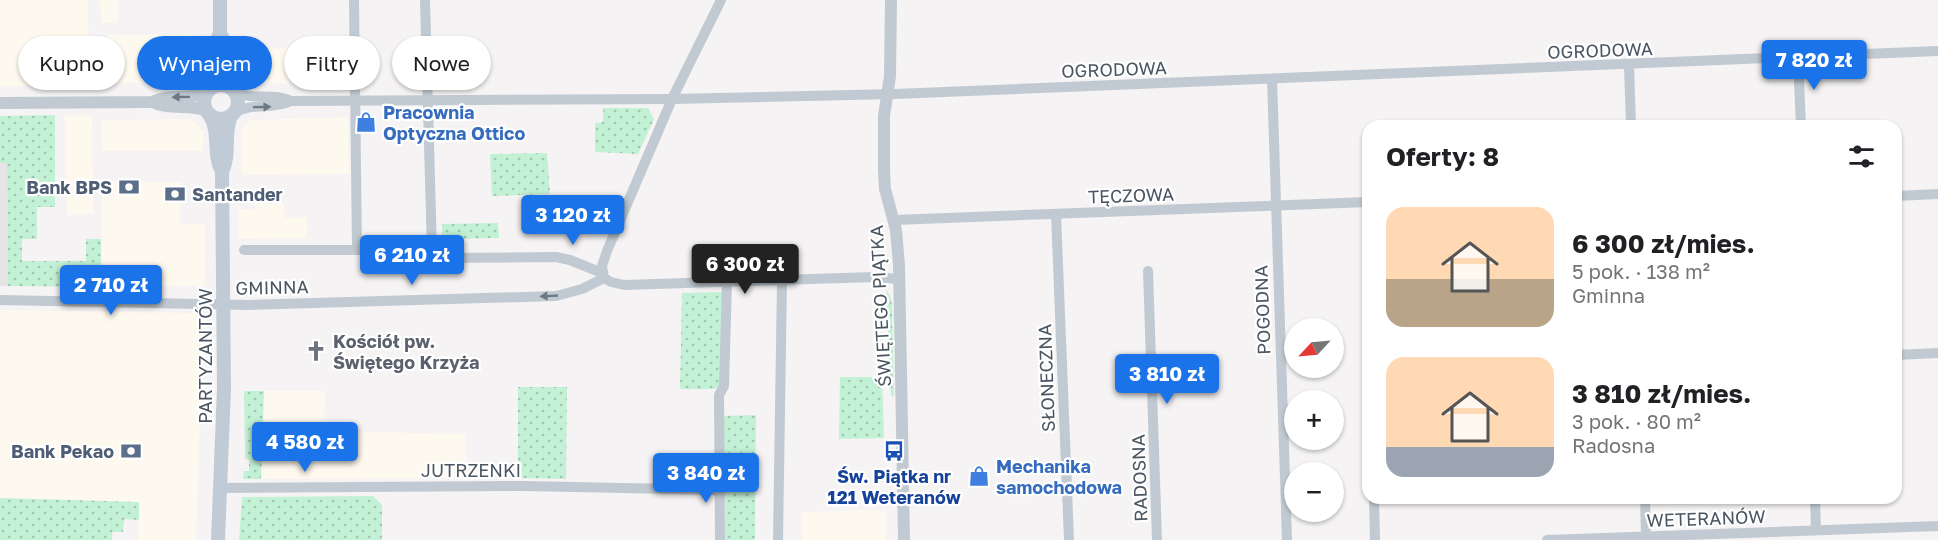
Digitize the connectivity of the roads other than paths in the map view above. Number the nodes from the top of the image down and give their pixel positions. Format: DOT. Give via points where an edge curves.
graph roads {
  1 [pos="220,0"];
  2 [pos="354,0"];
  3 [pos="425,0"];
  4 [pos="721,0"];
  5 [pos="891,0"];
  6 [pos="220,32"];
  7 [pos="218,36"];
  8 [pos="1938,51"];
  9 [pos="1798,58"];
  10 [pos="1629,65"];
  11 [pos="1272,79"];
  12 [pos="208,90"];
  13 [pos="210,90"];
  14 [pos="234,91"];
  15 [pos="888,94"];
  16 [pos="672,99"];
  17 [pos="428,100"];
  18 [pos="291,101"];
  19 [pos="355,101"];
  20 [pos="152,102"];
  21 [pos="0,103"];
  22 [pos="208,113"];
  23 [pos="233,115"];
  24 [pos="1631,120"];
  25 [pos="1801,120"];
  26 [pos="222,172"];
  27 [pos="1938,194"];
  28 [pos="1902,196"];
  29 [pos="1362,202"];
  30 [pos="1275,206"];
  31 [pos="1056,214"];
  32 [pos="894,220"];
  33 [pos="244,250"];
  34 [pos="357,250"];
  35 [pos="432,252"];
  36 [pos="1148,271"];
  37 [pos="603,275"];
  38 [pos="899,279"];
  39 [pos="782,280"];
  40 [pos="727,282"];
  41 [pos="0,300"];
  42 [pos="224,304"];
  43 [pos="1938,353"];
  44 [pos="1902,355"];
  45 [pos="220,488"];
  46 [pos="721,490"];
  47 [pos="1374,504"];
  48 [pos="1645,504"];
  49 [pos="1815,504"];
  50 [pos="1938,526"];
  51 [pos="1816,530"];
  52 [pos="1646,536"];
  53 [pos="218,540"];
  54 [pos="720,540"];
  55 [pos="778,540"];
  56 [pos="904,540"];
  57 [pos="1069,540"];
  58 [pos="1157,540"];
  59 [pos="1287,540"];
  60 [pos="1375,540"];
  61 [pos="1547,540"];
  1 -- 6 [label="main road"];
  2 -- 19 [label="street"];
  3 -- 17 [label="street"];
  4 -- 16 [label="street"];
  5 -- 15 [label="street, ŚWIĘTEGO PIĄTKA"];
  6 -- 7 [label="main road"];
  6 -- 14 [label="main road" via="226,46 227,77"];
  8 -- 9 [label="street, OGRODOWA"];
  9 -- 10 [label="street, OGRODOWA"];
  9 -- 25 [label="street"];
  10 -- 11 [label="street, OGRODOWA"];
  10 -- 24 [label="street"];
  11 -- 15 [label="street, OGRODOWA"];
  11 -- 30 [label="street, POGODNA"];
  12 -- 20 [label="street, one-way" via="197,96"];
  13 -- 22 [label="main road" via="204,102"];
  14 -- 18 [label="street, OGRODOWA"];
  14 -- 23 [label="main road" via="239,103"];
  15 -- 16 [label="street, OGRODOWA"];
  15 -- 32 [label="street, ŚWIĘTEGO PIĄTKA" via="884,179"];
  16 -- 17 [label="street, OGRODOWA"];
  16 -- 37 [label="street" via="607,251"];
  17 -- 19 [label="street, OGRODOWA"];
  17 -- 35 [label="street"];
  18 -- 19 [label="street, OGRODOWA"];
  23 -- 18 [label="street, OGRODOWA, one-way" via="246,107"];
  19 -- 34 [label="street"];
  20 -- 21 [label="street"];
  20 -- 22 [label="street"];
  22 -- 23 [label="main road" via="218,119"];
  22 -- 26 [label="main road, PARTYZANTÓW" via="216,127"];
  23 -- 26 [label="main road, PARTYZANTÓW"];
  26 -- 42 [label="main road, PARTYZANTÓW"];
  27 -- 28 [label="street"];
  29 -- 30 [label="street, TĘCZOWA"];
  30 -- 31 [label="street, TĘCZOWA"];
  30 -- 59 [label="street, POGODNA"];
  31 -- 32 [label="street, TĘCZOWA"];
  31 -- 57 [label="street, SŁONECZNA"];
  32 -- 38 [label="street, ŚWIĘTEGO PIĄTKA"];
  33 -- 34 [label="street"];
  34 -- 35 [label="street"];
  35 -- 37 [label="street" via="450,258 567,259"];
  36 -- 58 [label="street, RADOSNA"];
  37 -- 40 [label="street" via="624,285"];
  37 -- 42 [label="street, GMINNA, one-way" via="582,289 556,296"];
  38 -- 39 [label="street"];
  38 -- 56 [label="street, ŚWIĘTEGO PIĄTKA"];
  39 -- 40 [label="street"];
  39 -- 55 [label="street"];
  40 -- 46 [label="street" via="724,386 719,395"];
  41 -- 42 [label="street, GMINNA"];
  42 -- 45 [label="main road, PARTYZANTÓW"];
  43 -- 44 [label="street"];
  45 -- 46 [label="street, JUTRZENKI" via="524,486"];
  45 -- 53 [label="main road, PARTYZANTÓW"];
  46 -- 54 [label="street"];
  47 -- 60 [label="street"];
  48 -- 52 [label="street"];
  49 -- 51 [label="street"];
  50 -- 51 [label="street, WETERANÓW"];
  51 -- 52 [label="street, WETERANÓW"];
  52 -- 61 [label="street, WETERANÓW"];
}
